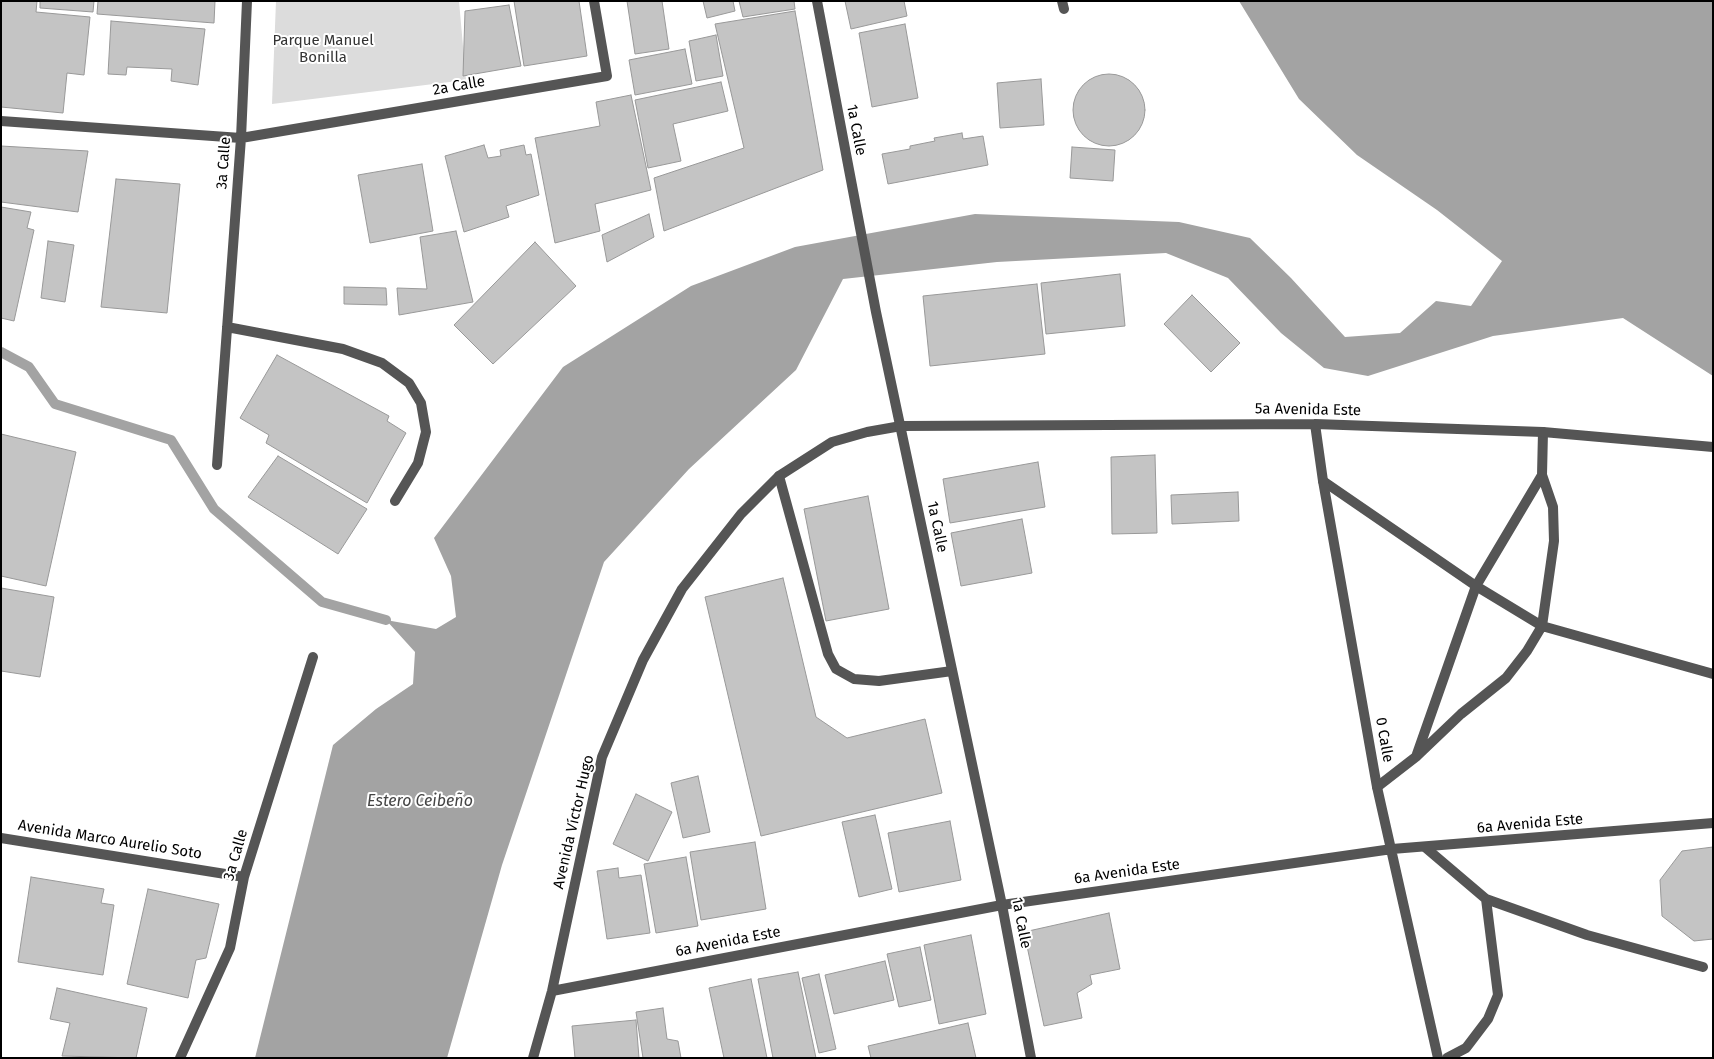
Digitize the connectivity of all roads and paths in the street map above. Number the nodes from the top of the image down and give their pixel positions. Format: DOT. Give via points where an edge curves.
graph roads {
  1 [pos="247,1"];
  2 [pos="594,1"];
  3 [pos="817,1"];
  4 [pos="1,121"];
  5 [pos="241,138"];
  6 [pos="227,327"];
  7 [pos="1315,424"];
  8 [pos="901,426"];
  9 [pos="1543,432"];
  10 [pos="1713,447"];
  11 [pos="216,465"];
  12 [pos="1542,475"];
  13 [pos="778,476"];
  14 [pos="1323,481"];
  15 [pos="395,501"];
  16 [pos="1476,586"];
  17 [pos="1542,626"];
  18 [pos="313,657"];
  19 [pos="952,671"];
  20 [pos="1713,674"];
  21 [pos="1417,756"];
  22 [pos="1377,787"];
  23 [pos="1713,823"];
  24 [pos="1,838"];
  25 [pos="1426,848"];
  26 [pos="1392,850"];
  27 [pos="244,877"];
  28 [pos="1486,899"];
  29 [pos="1002,905"];
  30 [pos="1703,967"];
  31 [pos="552,991"];
  32 [pos="180,1058"];
  33 [pos="533,1058"];
  34 [pos="1031,1058"];
  35 [pos="1438,1058"];
  36 [pos="1446,1058"];
  1 -- 5 [label="street, 3a Calle"];
  2 -- 5 [label="street, 2a Calle" via="607,76"];
  3 -- 8 [label="street, 1a Calle"];
  4 -- 5 [label="street"];
  5 -- 6 [label="street, 3a Calle"];
  6 -- 11 [label="street, 3a Calle"];
  6 -- 15 [label="street" via="343,349 382,363 409,383 421,403 426,432 418,463"];
  7 -- 8 [label="street, 5a Avenida Este"];
  7 -- 9 [label="street, 5a Avenida Este"];
  7 -- 14 [label="street, 0 Calle"];
  8 -- 13 [label="street, Avenida Víctor Hugo" via="832,442"];
  8 -- 19 [label="street, 1a Calle"];
  9 -- 10 [label="street, 5a Avenida Este"];
  9 -- 12 [label="street"];
  12 -- 16 [label="street"];
  12 -- 17 [label="street" via="1553,507 1554,541"];
  13 -- 19 [label="street" via="828,654 836,669 854,679 879,680"];
  13 -- 31 [label="street, Avenida Víctor Hugo" via="741,514 682,589 643,660 602,757"];
  14 -- 16 [label="street"];
  14 -- 22 [label="street, 0 Calle"];
  16 -- 17 [label="street"];
  16 -- 21 [label="street"];
  17 -- 20 [label="street"];
  17 -- 21 [label="street" via="1528,651 1506,678 1461,714"];
  18 -- 27 [label="street, 3a Calle"];
  19 -- 29 [label="street, 1a Calle"];
  21 -- 22 [label="street"];
  22 -- 26 [label="street, 0 Calle"];
  23 -- 25 [label="street, 6a Avenida Este"];
  24 -- 27 [label="street, Avenida Marco Aurelio Soto"];
  25 -- 26 [label="street, 6a Avenida Este"];
  25 -- 28 [label="street"];
  26 -- 29 [label="street, 6a Avenida Este"];
  26 -- 35 [label="street, 0 Calle"];
  27 -- 32 [label="street, 3a Calle" via="230,948"];
  28 -- 30 [label="street" via="1587,935"];
  28 -- 36 [label="street" via="1498,995 1488,1019 1466,1048"];
  29 -- 31 [label="street, 6a Avenida Este"];
  29 -- 34 [label="street, 1a Calle"];
  31 -- 33 [label="street, Avenida Víctor Hugo"];
}
